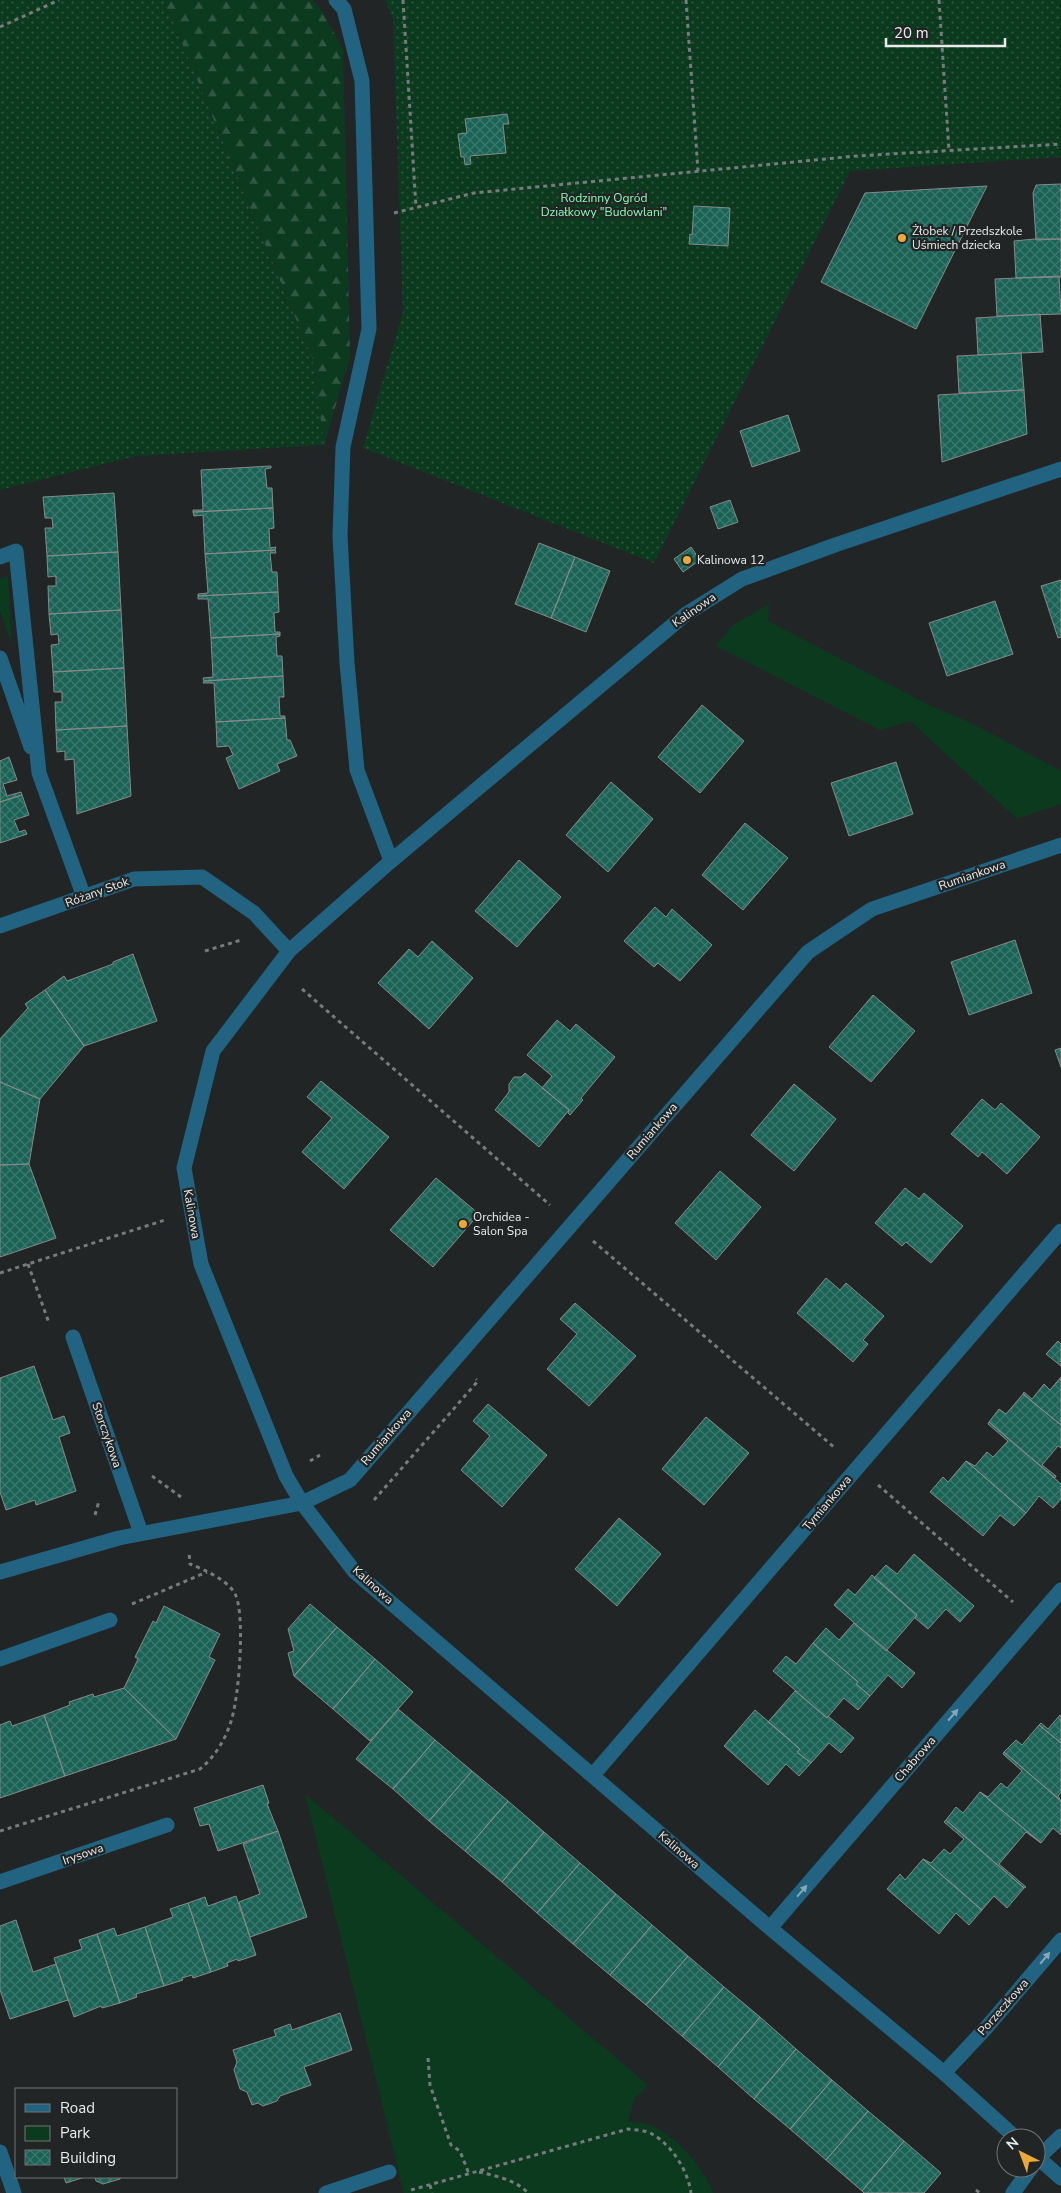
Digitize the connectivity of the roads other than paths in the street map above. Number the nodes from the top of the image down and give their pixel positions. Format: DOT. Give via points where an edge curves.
graph roads {
  1 [pos="336,0"];
  2 [pos="1061,469"];
  3 [pos="0,557"];
  4 [pos="0,658"];
  5 [pos="39,773"];
  6 [pos="1061,845"];
  7 [pos="391,862"];
  8 [pos="84,897"];
  9 [pos="0,926"];
  10 [pos="289,951"];
  11 [pos="1061,1231"];
  12 [pos="73,1337"];
  13 [pos="302,1503"];
  14 [pos="141,1533"];
  15 [pos="0,1572"];
  16 [pos="1061,1590"];
  17 [pos="110,1620"];
  18 [pos="0,1659"];
  19 [pos="593,1775"];
  20 [pos="166,1826"];
  21 [pos="0,1882"];
  22 [pos="770,1928"];
  23 [pos="1061,1940"];
  24 [pos="944,2073"];
  25 [pos="1005,2128"];
  26 [pos="1061,2136"];
  27 [pos="1046,2150"];
  28 [pos="0,2152"];
  29 [pos="1046,2168"];
  30 [pos="389,2172"];
  31 [pos="1023,2178"];
  32 [pos="1061,2178"];
  33 [pos="14,2193"];
  34 [pos="326,2193"];
  35 [pos="1013,2193"];
  1 -- 7 [label="street" via="344,9 362,81 369,329 343,447 340,536 347,663 357,770"];
  2 -- 7 [label="street, Kalinowa" via="742,579 686,614"];
  3 -- 5 [label="street" via="16,551"];
  4 -- 5 [label="street"];
  5 -- 8 [label="street"];
  6 -- 13 [label="street, Rumiankowa" via="872,909 808,952 350,1480"];
  7 -- 10 [label="street, Kalinowa"];
  8 -- 9 [label="street, Różany Stok"];
  8 -- 10 [label="street, Różany Stok" via="134,879 202,878 254,913"];
  10 -- 13 [label="street, Kalinowa" via="213,1050 184,1168 201,1264 286,1476"];
  11 -- 19 [label="street, Tymiankowa"];
  12 -- 14 [label="street, Storczykowa"];
  13 -- 14 [label="street"];
  13 -- 19 [label="street, Kalinowa" via="354,1570"];
  14 -- 15 [label="street"];
  22 -- 16 [label="street, Chabrowa, one-way"];
  17 -- 18 [label="street"];
  19 -- 22 [label="street, Kalinowa"];
  20 -- 21 [label="street, Irysowa"];
  22 -- 24 [label="street, Kalinowa"];
  24 -- 23 [label="street, Porzeczkowa, one-way"];
  24 -- 25 [label="street, Kalinowa"];
  26 -- 27 [label="street"];
  28 -- 33 [label="street"];
  29 -- 32 [label="street"];
  30 -- 34 [label="street"];
  31 -- 35 [label="street"];
}
